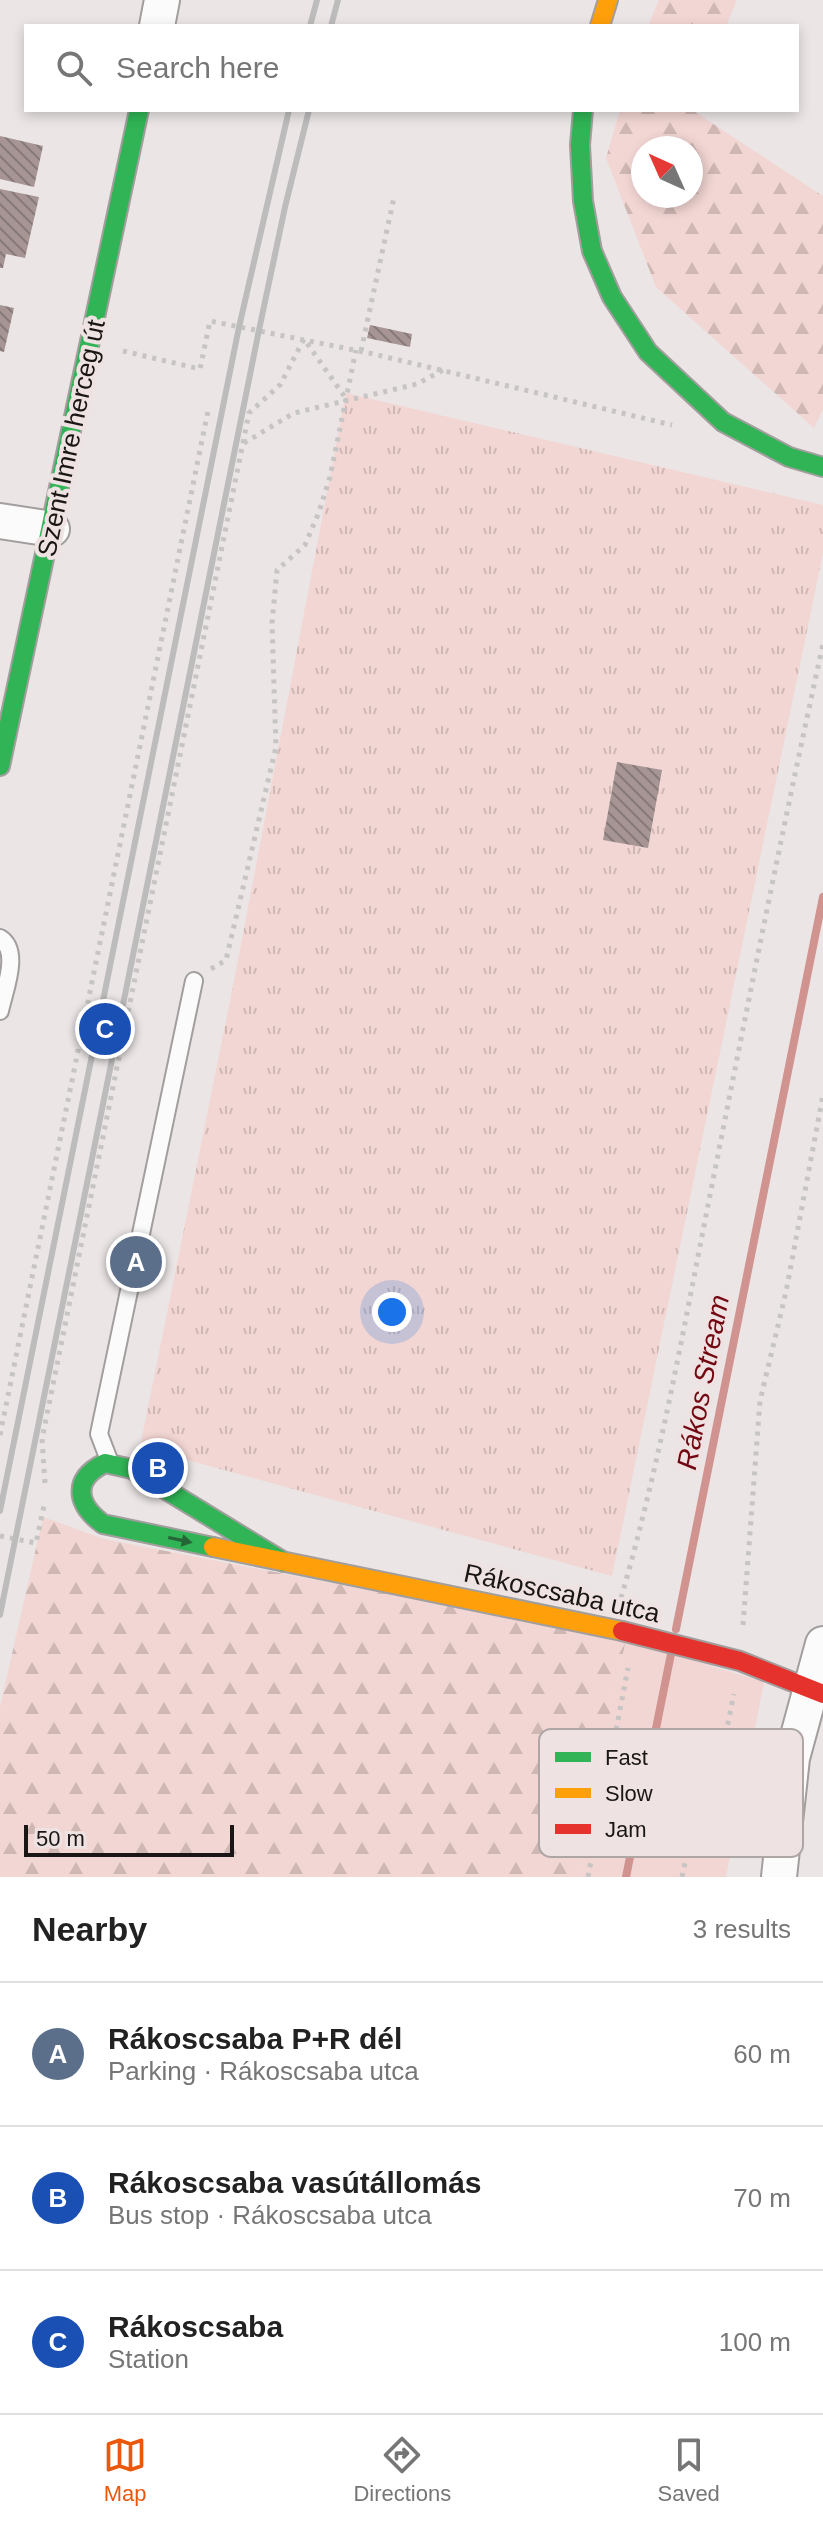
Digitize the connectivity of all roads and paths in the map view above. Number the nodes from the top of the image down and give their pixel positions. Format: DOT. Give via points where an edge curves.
graph roads {
  1 [pos="162,0"];
  2 [pos="608,0"];
  3 [pos="157,24"];
  4 [pos="601,24"];
  5 [pos="139,112"];
  6 [pos="583,112"];
  7 [pos="394,197"];
  8 [pos="304,339"];
  9 [pos="91,344"];
  10 [pos="358,350"];
  11 [pos="443,370"];
  12 [pos="347,400"];
  13 [pos="209,406"];
  14 [pos="676,426"];
  15 [pos="243,444"];
  16 [pos="823,467"];
  17 [pos="0,521"];
  18 [pos="52,529"];
  19 [pos="823,644"];
  20 [pos="0,766"];
  21 [pos="0,938"];
  22 [pos="194,981"];
  23 [pos="0,1011"];
  24 [pos="823,1095"];
  25 [pos="1,1432"];
  26 [pos="109,1462"];
  27 [pos="0,1536"];
  28 [pos="284,1562"];
  29 [pos="623,1631"];
  30 [pos="823,1644"];
  31 [pos="740,1661"];
  32 [pos="816,1691"];
  33 [pos="616,1729"];
  34 [pos="725,1729"];
  35 [pos="802,1729"];
  36 [pos="592,1857"];
  37 [pos="686,1857"];
  38 [pos="781,1857"];
  39 [pos="588,1877"];
  40 [pos="682,1877"];
  41 [pos="779,1877"];
  1 -- 3 [label="street"];
  2 -- 4 [label="street"];
  5 -- 9 [label="street, Szent Imre herceg út"];
  6 -- 16 [label="street" via="583,201 592,251 612,297 648,352 723,422 789,457"];
  7 -- 10 [label="path"];
  8 -- 9 [label="path" via="210,321 200,369"];
  8 -- 10 [label="path"];
  8 -- 12 [label="path"];
  8 -- 15 [label="path" via="280,385 249,413"];
  9 -- 18 [label="street, Szent Imre herceg út"];
  10 -- 11 [label="path"];
  10 -- 12 [label="path"];
  11 -- 12 [label="path" via="417,384"];
  11 -- 14 [label="path"];
  12 -- 15 [label="path" via="294,413"];
  12 -- 22 [label="path" via="319,512 305,545 277,570 272,623 276,747 226,960"];
  13 -- 25 [label="path"];
  15 -- 27 [label="path" via="42,1439 46,1496 36,1543"];
  17 -- 18 [label="street"];
  18 -- 20 [label="street, Szent Imre herceg út"];
  19 -- 29 [label="path" via="637,1541"];
  21 -- 23 [label="lane" via="11,955"];
  22 -- 26 [label="lane" via="99,1434"];
  24 -- 31 [label="path" via="760,1401"];
  26 -- 28 [label="street, Rákoscsaba utca" via="132,1469"];
  26 -- 28 [label="street, Rákoscsaba utca, one-way" via="90,1473 80,1491 88,1514 103,1524"];
  28 -- 29 [label="street, Rákoscsaba utca"];
  29 -- 31 [label="street, Rákoscsaba utca"];
  29 -- 33 [label="path" via="630,1651"];
  30 -- 32 [label="street"];
  31 -- 32 [label="street, Rákoscsaba utca"];
  31 -- 34 [label="path"];
  32 -- 35 [label="street"];
  36 -- 39 [label="path"];
  37 -- 40 [label="path"];
  38 -- 41 [label="street"];
}
